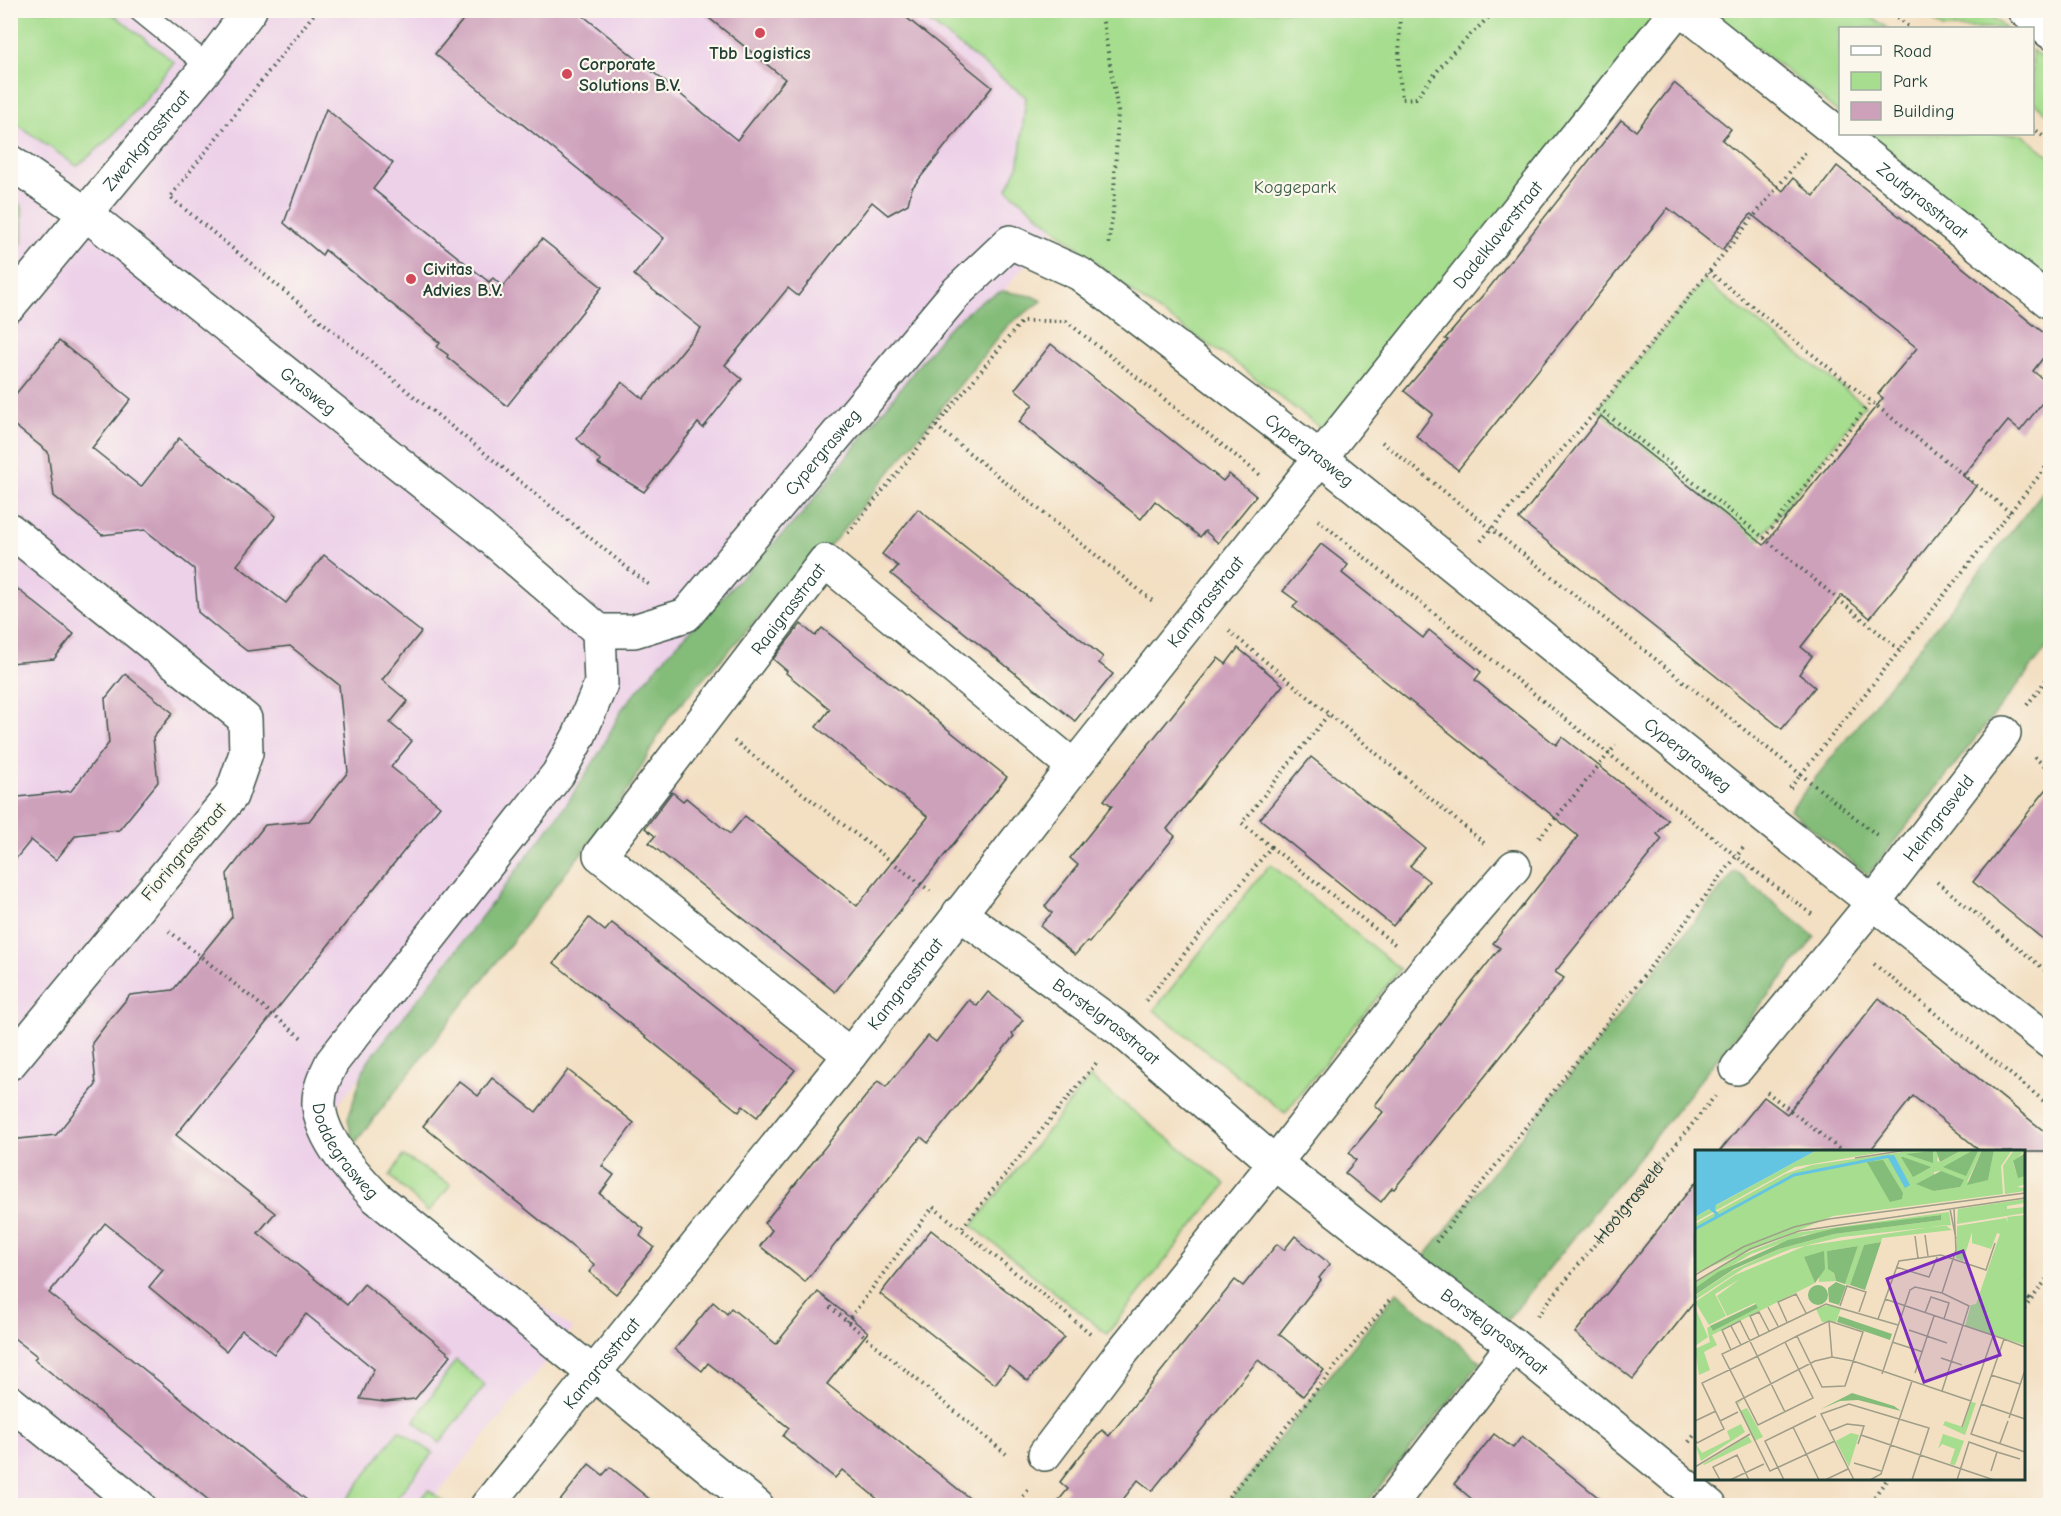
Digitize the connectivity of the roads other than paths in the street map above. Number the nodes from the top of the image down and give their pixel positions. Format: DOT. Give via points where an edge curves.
graph roads {
  1 [pos="139,10"];
  2 [pos="250,10"];
  3 [pos="1677,10"];
  4 [pos="1683,10"];
  5 [pos="2024,10"];
  6 [pos="2050,32"];
  7 [pos="208,66"];
  8 [pos="1839,134"];
  9 [pos="1841,135"];
  10 [pos="10,162"];
  11 [pos="85,213"];
  12 [pos="2050,302"];
  13 [pos="10,306"];
  14 [pos="1319,458"];
  15 [pos="10,530"];
  16 [pos="599,631"];
  17 [pos="2004,733"];
  18 [pos="1074,767"];
  19 [pos="1514,867"];
  20 [pos="1873,903"];
  21 [pos="959,913"];
  22 [pos="2050,1042"];
  23 [pos="850,1054"];
  24 [pos="10,1063"];
  25 [pos="1737,1068"];
  26 [pos="1275,1162"];
  27 [pos="1513,1344"];
  28 [pos="594,1372"];
  29 [pos="10,1402"];
  30 [pos="1045,1454"];
  31 [pos="125,1501"];
  32 [pos="487,1506"];
  33 [pos="757,1506"];
  34 [pos="1389,1506"];
  35 [pos="1710,1506"];
  1 -- 7 [label="lane"];
  2 -- 7 [label="street, Zwenkgrasstraat"];
  3 -- 14 [label="street, Dadelklaverstraat"];
  4 -- 8 [label="street, Zoutgrasstraat"];
  5 -- 6 [label="street"];
  7 -- 11 [label="street, Zwenkgrasstraat"];
  9 -- 12 [label="street, Zoutgrasstraat"];
  10 -- 11 [label="street, Grasweg"];
  11 -- 13 [label="street, Zwenkgrasstraat"];
  11 -- 16 [label="street, Grasweg" via="481,530"];
  14 -- 16 [label="street, Cypergrasweg" via="1096,285 1010,242 956,293 686,615 634,631"];
  14 -- 18 [label="street, Kamgrasstraat"];
  14 -- 20 [label="street, Cypergrasweg"];
  15 -- 24 [label="street, Fioringrasstraat" via="245,719 246,753 231,796"];
  16 -- 28 [label="street, Doddegrasweg" via="601,684 558,774 332,1062 321,1084 319,1107 325,1127 349,1169 376,1197"];
  17 -- 20 [label="street, Helmgrasveld"];
  18 -- 21 [label="street, Kamgrasstraat"];
  18 -- 23 [label="street, Raaigrasstraat" via="825,561 600,855"];
  19 -- 26 [label="street" via="1426,969"];
  20 -- 22 [label="street, Cypergrasweg"];
  20 -- 25 [label="street"];
  21 -- 23 [label="street, Kamgrasstraat"];
  21 -- 26 [label="street, Borstelgrasstraat" via="1122,1031"];
  23 -- 28 [label="street, Kamgrasstraat"];
  26 -- 27 [label="street, Borstelgrasstraat"];
  26 -- 30 [label="street"];
  27 -- 34 [label="street"];
  27 -- 35 [label="street, Borstelgrasstraat"];
  28 -- 32 [label="street, Kamgrasstraat"];
  28 -- 33 [label="street, Doddegrasweg"];
  29 -- 31 [label="street"];
}
